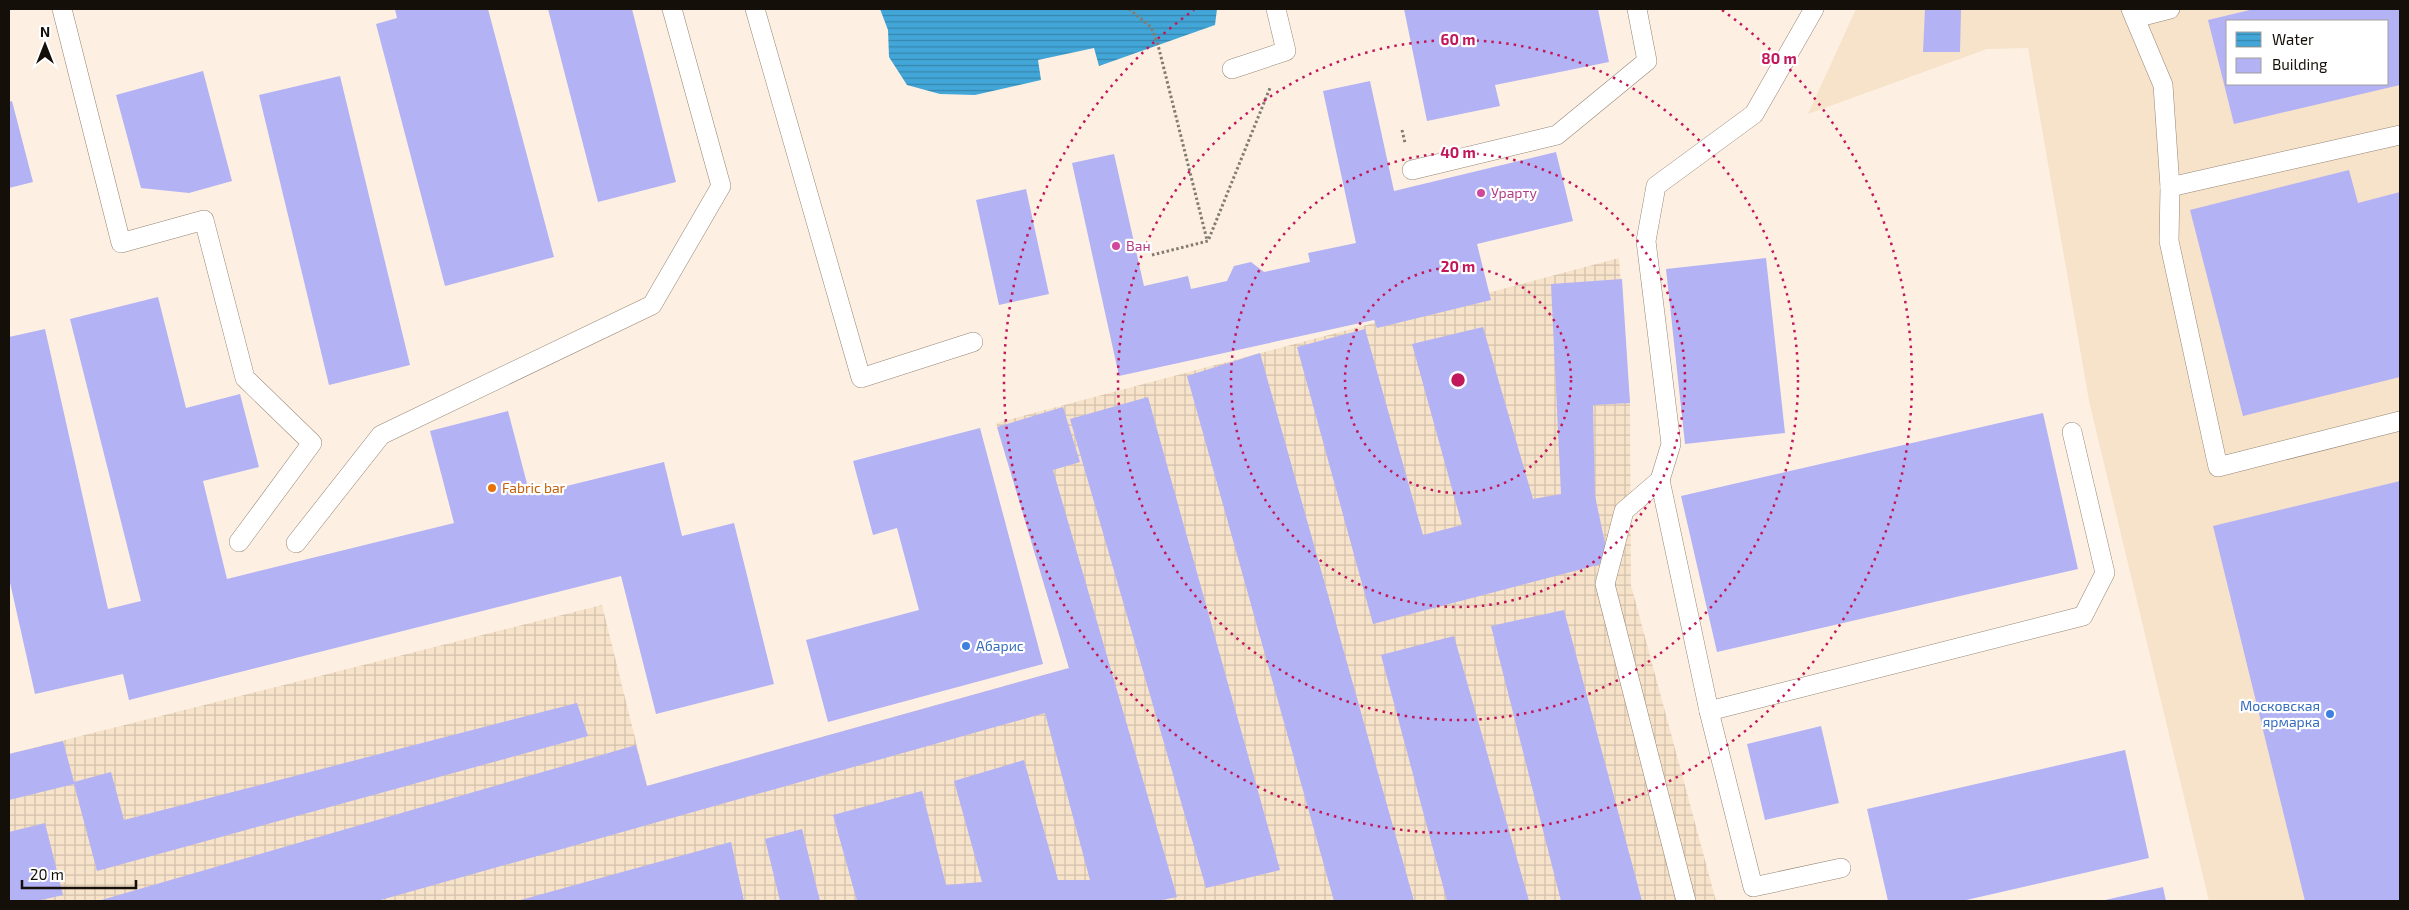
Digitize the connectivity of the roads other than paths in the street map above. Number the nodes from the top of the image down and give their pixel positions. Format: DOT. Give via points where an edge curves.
graph roads {
  1 [pos="62,9"];
  2 [pos="672,9"];
  3 [pos="755,9"];
  4 [pos="1276,9"];
  5 [pos="1637,9"];
  6 [pos="1814,9"];
  7 [pos="2170,9"];
  8 [pos="2133,13"];
  9 [pos="1232,69"];
  10 [pos="2400,135"];
  11 [pos="1412,170"];
  12 [pos="2170,187"];
  13 [pos="974,342"];
  14 [pos="2400,421"];
  15 [pos="2072,432"];
  16 [pos="1660,480"];
  17 [pos="239,542"];
  18 [pos="296,543"];
  19 [pos="1709,711"];
  20 [pos="1840,868"];
  21 [pos="1686,901"];
  1 -- 17 [label="lane" via="120,243 204,220 245,378 312,443"];
  2 -- 18 [label="lane" via="720,186 652,305 381,435"];
  3 -- 13 [label="lane" via="861,378"];
  4 -- 9 [label="lane" via="1286,50"];
  5 -- 11 [label="lane" via="1647,61 1557,134"];
  6 -- 16 [label="lane" via="1754,114 1656,186 1646,241 1672,444"];
  7 -- 8 [label="lane"];
  8 -- 12 [label="lane" via="2163,85"];
  10 -- 12 [label="lane"];
  12 -- 14 [label="lane" via="2169,241 2218,467"];
  15 -- 19 [label="lane" via="2105,573 2084,616"];
  16 -- 19 [label="lane"];
  16 -- 21 [label="lane" via="1624,511 1605,584"];
  19 -- 20 [label="lane" via="1753,887"];
}
